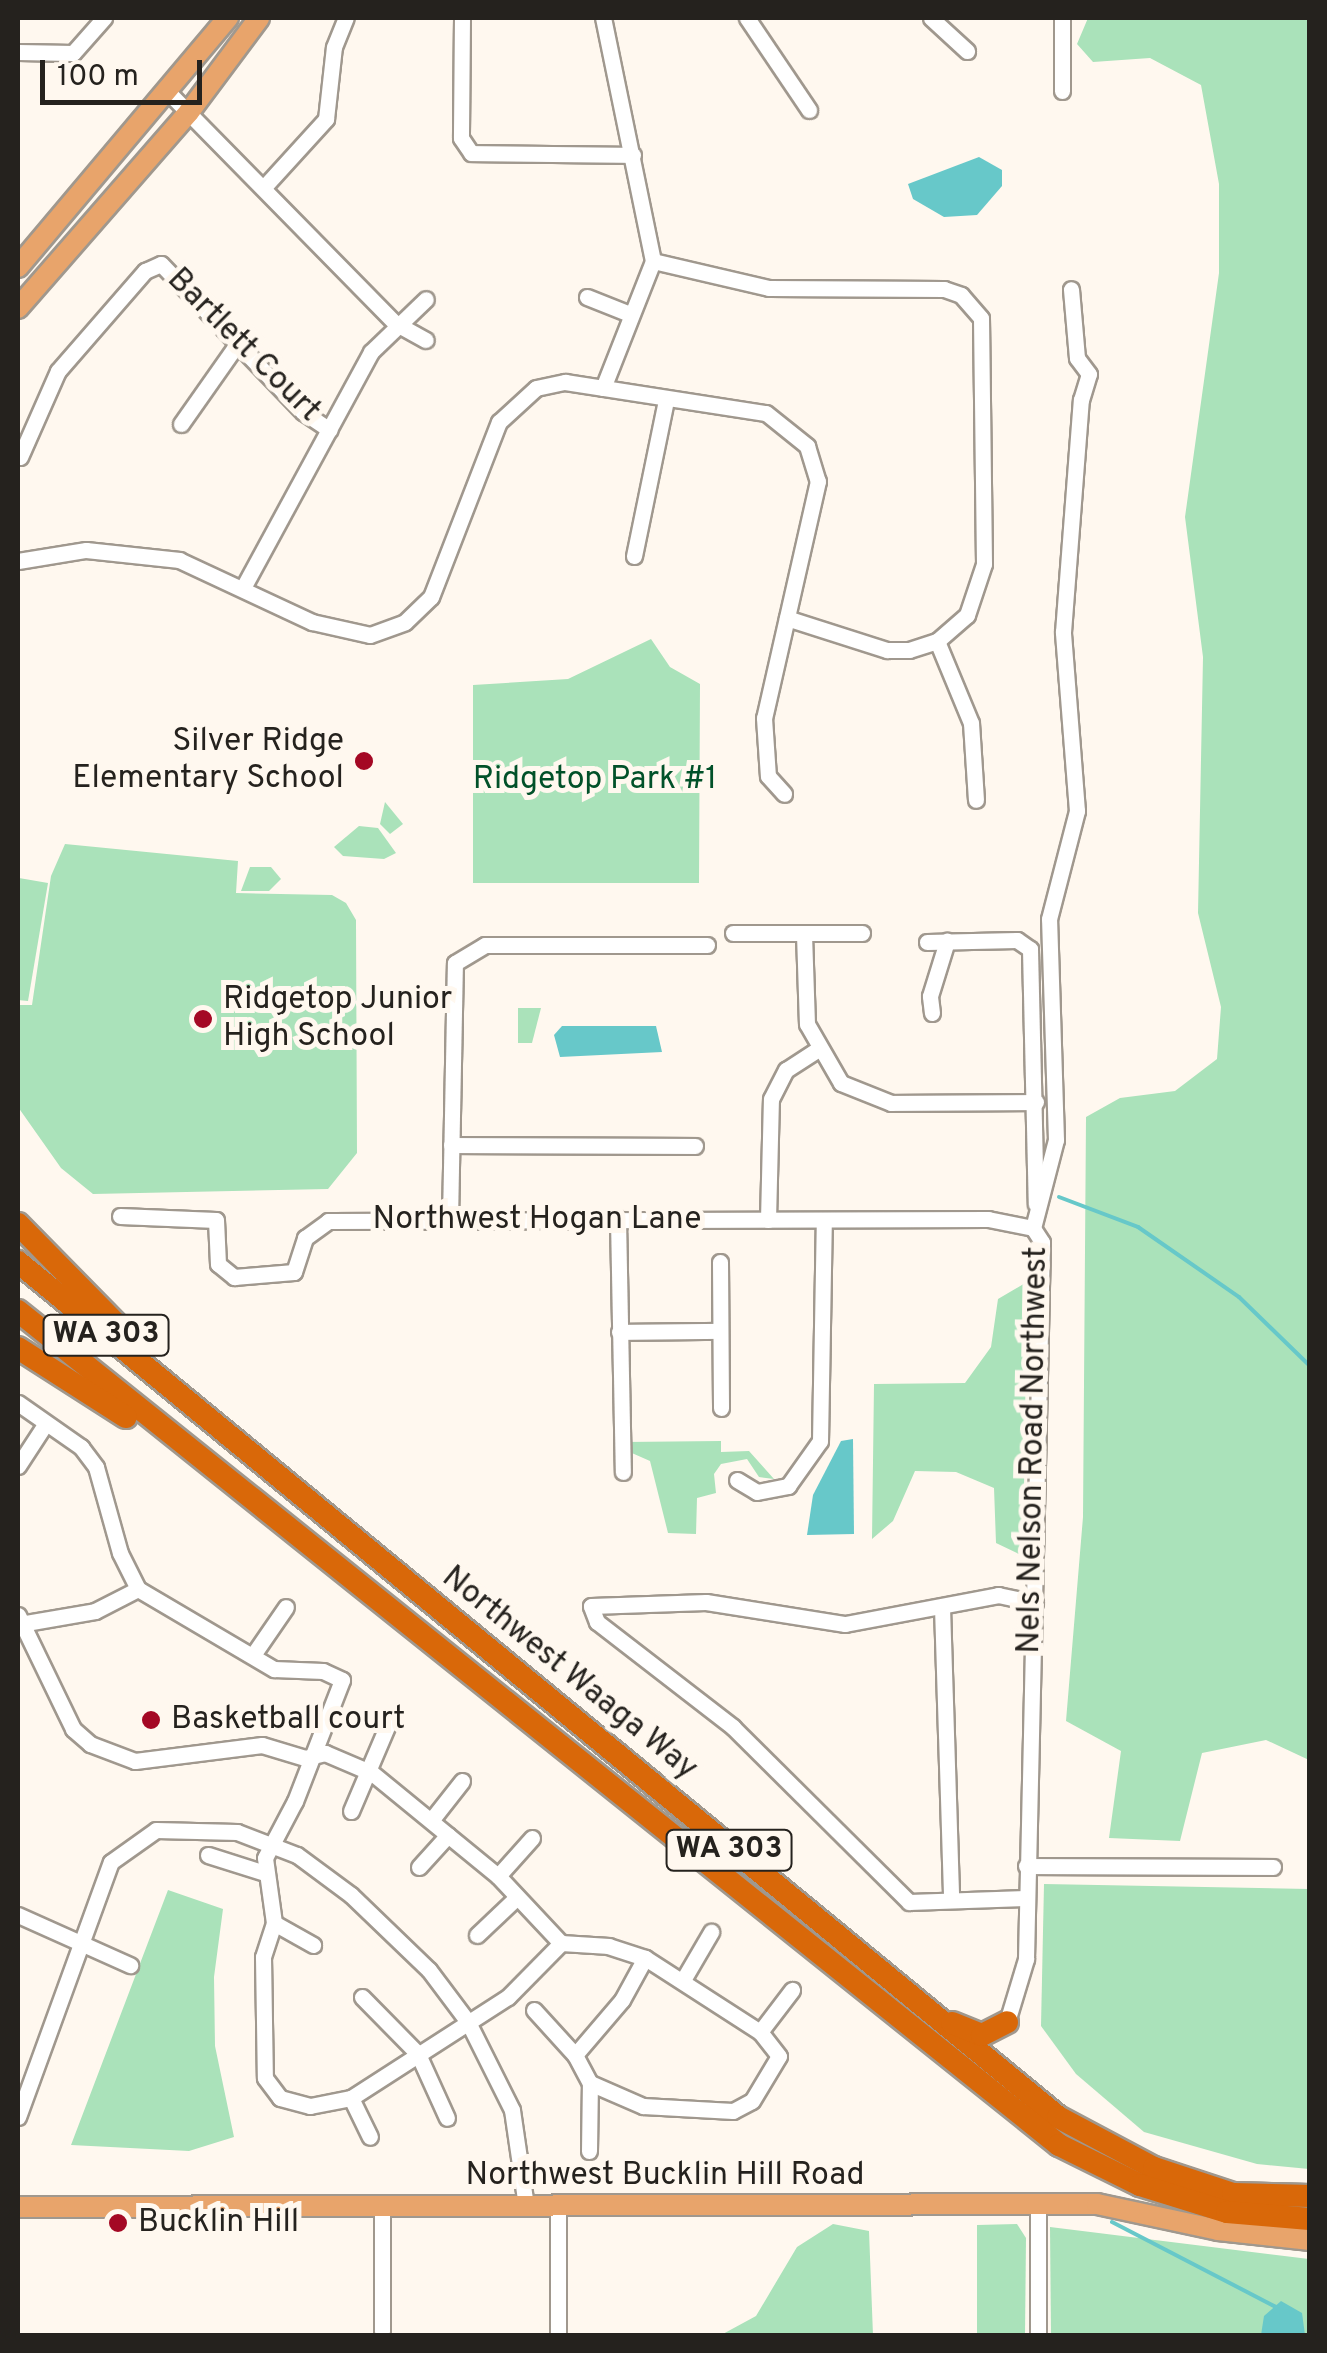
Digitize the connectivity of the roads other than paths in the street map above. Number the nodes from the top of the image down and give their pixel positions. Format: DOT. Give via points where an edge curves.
graph roads {
  1 [pos="104,18"];
  2 [pos="228,18"];
  3 [pos="259,18"];
  4 [pos="346,18"];
  5 [pos="462,18"];
  6 [pos="603,18"];
  7 [pos="747,18"];
  8 [pos="931,18"];
  9 [pos="1062,18"];
  10 [pos="968,51"];
  11 [pos="18,52"];
  12 [pos="1062,91"];
  13 [pos="169,93"];
  14 [pos="809,110"];
  15 [pos="190,112"];
  16 [pos="634,155"];
  17 [pos="265,186"];
  18 [pos="653,261"];
  19 [pos="18,268"];
  20 [pos="1071,289"];
  21 [pos="587,297"];
  22 [pos="426,298"];
  23 [pos="18,308"];
  24 [pos="630,314"];
  25 [pos="396,323"];
  26 [pos="426,340"];
  27 [pos="238,343"];
  28 [pos="603,388"];
  29 [pos="666,400"];
  30 [pos="180,424"];
  31 [pos="330,430"];
  32 [pos="20,457"];
  33 [pos="634,556"];
  34 [pos="18,560"];
  35 [pos="244,586"];
  36 [pos="787,618"];
  37 [pos="938,640"];
  38 [pos="784,794"];
  39 [pos="976,800"];
  40 [pos="733,933"];
  41 [pos="862,933"];
  42 [pos="804,934"];
  43 [pos="947,941"];
  44 [pos="927,942"];
  45 [pos="707,945"];
  46 [pos="932,1013"];
  47 [pos="818,1050"];
  48 [pos="1036,1102"];
  49 [pos="451,1145"];
  50 [pos="695,1146"];
  51 [pos="120,1216"];
  52 [pos="618,1218"];
  53 [pos="450,1220"];
  54 [pos="768,1220"];
  55 [pos="824,1220"];
  56 [pos="18,1224"];
  57 [pos="1034,1224"];
  58 [pos="18,1262"];
  59 [pos="720,1262"];
  60 [pos="18,1311"];
  61 [pos="720,1331"];
  62 [pos="618,1332"];
  63 [pos="18,1348"];
  64 [pos="18,1403"];
  65 [pos="195,1408"];
  66 [pos="721,1408"];
  67 [pos="46,1423"];
  68 [pos="18,1466"];
  69 [pos="623,1472"];
  70 [pos="737,1480"];
  71 [pos="225,1482"];
  72 [pos="138,1589"];
  73 [pos="1035,1603"];
  74 [pos="286,1607"];
  75 [pos="942,1607"];
  76 [pos="19,1620"];
  77 [pos="253,1654"];
  78 [pos="389,1722"];
  79 [pos="314,1755"];
  80 [pos="372,1772"];
  81 [pos="462,1781"];
  82 [pos="351,1811"];
  83 [pos="433,1818"];
  84 [pos="448,1834"];
  85 [pos="532,1838"];
  86 [pos="272,1844"];
  87 [pos="208,1854"];
  88 [pos="1026,1866"];
  89 [pos="420,1867"];
  90 [pos="1273,1868"];
  91 [pos="265,1873"];
  92 [pos="498,1876"];
  93 [pos="518,1897"];
  94 [pos="1024,1898"];
  95 [pos="950,1899"];
  96 [pos="18,1915"];
  97 [pos="274,1924"];
  98 [pos="711,1932"];
  99 [pos="476,1936"];
  100 [pos="79,1938"];
  101 [pos="562,1943"];
  102 [pos="312,1945"];
  103 [pos="645,1958"];
  104 [pos="130,1966"];
  105 [pos="682,1980"];
  106 [pos="897,1987"];
  107 [pos="792,1990"];
  108 [pos="362,1997"];
  109 [pos="534,2010"];
  110 [pos="468,2022"];
  111 [pos="1007,2022"];
  112 [pos="760,2032"];
  113 [pos="418,2054"];
  114 [pos="574,2055"];
  115 [pos="590,2083"];
  116 [pos="351,2098"];
  117 [pos="18,2117"];
  118 [pos="1058,2117"];
  119 [pos="447,2118"];
  120 [pos="370,2137"];
  121 [pos="589,2151"];
  122 [pos="1310,2196"];
  123 [pos="1038,2205"];
  124 [pos="526,2206"];
  125 [pos="558,2206"];
  126 [pos="18,2207"];
  127 [pos="382,2207"];
  128 [pos="1310,2220"];
  129 [pos="1310,2240"];
  130 [pos="382,2330"];
  131 [pos="558,2336"];
  132 [pos="1038,2336"];
  1 -- 11 [label="street" via="74,53"];
  2 -- 13 [label="main road"];
  3 -- 15 [label="main road"];
  4 -- 17 [label="street" via="334,48 326,119"];
  5 -- 16 [label="street" via="461,138 471,153"];
  6 -- 16 [label="street"];
  7 -- 14 [label="street"];
  8 -- 10 [label="street"];
  9 -- 12 [label="street"];
  13 -- 15 [label="street"];
  13 -- 19 [label="main road"];
  15 -- 17 [label="street"];
  15 -- 23 [label="main road"];
  16 -- 18 [label="street"];
  17 -- 25 [label="street"];
  18 -- 24 [label="street"];
  18 -- 37 [label="street" via="769,288 944,289 975,307 984,330 982,582 967,615"];
  20 -- 57 [label="street, Nels Nelson Road Northwest" via="1077,358 1089,374 1081,400 1063,632 1077,811 1049,919 1056,1140"];
  21 -- 24 [label="street"];
  22 -- 25 [label="street"];
  24 -- 28 [label="street"];
  25 -- 26 [label="street"];
  25 -- 31 [label="street" via="371,352"];
  27 -- 30 [label="street"];
  27 -- 31 [label="street, Bartlett Court"];
  27 -- 32 [label="street, Bartlett Court" via="176,275 161,264 145,271 58,371"];
  28 -- 29 [label="street"];
  28 -- 35 [label="street" via="565,382 518,398 499,422 437,584 405,622 370,635 342,632"];
  29 -- 33 [label="street"];
  29 -- 36 [label="street" via="766,413 806,446 816,465 816,498"];
  31 -- 35 [label="street"];
  34 -- 35 [label="street" via="128,551 180,560"];
  36 -- 37 [label="street" via="888,650"];
  36 -- 38 [label="street" via="764,736 768,776"];
  37 -- 39 [label="street" via="971,723"];
  40 -- 42 [label="street"];
  41 -- 42 [label="street"];
  42 -- 47 [label="street" via="803,1000"];
  43 -- 44 [label="street"];
  43 -- 46 [label="street"];
  43 -- 48 [label="street" via="1017,940 1030,949"];
  45 -- 49 [label="street" via="484,945 464,953 452,976"];
  47 -- 48 [label="street" via="841,1082 874,1101"];
  47 -- 54 [label="street" via="786,1070 772,1099"];
  48 -- 57 [label="street"];
  49 -- 50 [label="street"];
  49 -- 53 [label="street"];
  51 -- 53 [label="street, Northwest Hogan Lane" via="216,1220 218,1264 234,1277 294,1272 305,1238 328,1222"];
  52 -- 53 [label="street, Northwest Hogan Lane"];
  52 -- 54 [label="street, Northwest Hogan Lane"];
  52 -- 62 [label="street"];
  54 -- 55 [label="street, Northwest Hogan Lane"];
  55 -- 57 [label="street, Northwest Hogan Lane"];
  55 -- 70 [label="street" via="820,1441 788,1486 757,1492"];
  56 -- 65 [label="highway"];
  57 -- 73 [label="street, Nels Nelson Road Northwest" via="1042,1242"];
  58 -- 65 [label="highway, Northwest Waaga Way / WA 303"];
  59 -- 61 [label="street"];
  60 -- 71 [label="highway, Northwest Waaga Way / WA 303"];
  61 -- 62 [label="street"];
  61 -- 66 [label="street"];
  62 -- 69 [label="street"];
  63 -- 71 [label="highway"];
  64 -- 67 [label="street"];
  65 -- 106 [label="highway, Northwest Waaga Way / WA 303"];
  67 -- 68 [label="street"];
  67 -- 72 [label="street" via="96,1467 120,1553"];
  71 -- 128 [label="highway, Northwest Waaga Way / WA 303" via="1059,2145 1140,2185 1227,2212"];
  72 -- 76 [label="street" via="95,1611"];
  72 -- 77 [label="street"];
  73 -- 75 [label="street" via="998,1595"];
  73 -- 88 [label="street, Nels Nelson Road Northwest"];
  74 -- 77 [label="street"];
  75 -- 95 [label="street"];
  75 -- 95 [label="street" via="846,1624 706,1602 591,1606 597,1622 732,1727 909,1902"];
  76 -- 79 [label="street" via="72,1729 116,1755 167,1760 262,1745"];
  77 -- 79 [label="street" via="274,1669 322,1671 342,1680"];
  78 -- 80 [label="street"];
  79 -- 80 [label="street" via="325,1752"];
  79 -- 86 [label="street"];
  80 -- 82 [label="street"];
  80 -- 83 [label="street"];
  81 -- 83 [label="street"];
  83 -- 84 [label="street"];
  84 -- 89 [label="street"];
  84 -- 92 [label="street"];
  85 -- 92 [label="street"];
  86 -- 91 [label="street"];
  86 -- 100 [label="street" via="198,1826 156,1830 111,1862"];
  86 -- 110 [label="street" via="296,1855 398,1936"];
  87 -- 91 [label="street"];
  88 -- 90 [label="street"];
  88 -- 94 [label="street, Nels Nelson Road Northwest"];
  91 -- 97 [label="street"];
  92 -- 93 [label="street"];
  93 -- 99 [label="street"];
  93 -- 101 [label="street"];
  94 -- 95 [label="street"];
  94 -- 111 [label="street, Nels Nelson Road Northwest" via="1024,1979"];
  96 -- 100 [label="street"];
  97 -- 102 [label="street"];
  97 -- 116 [label="street" via="263,1958 265,2078 295,2104"];
  98 -- 105 [label="street"];
  100 -- 104 [label="street"];
  100 -- 117 [label="street"];
  101 -- 103 [label="street" via="608,1946"];
  101 -- 110 [label="street" via="508,1997"];
  103 -- 105 [label="street"];
  103 -- 114 [label="street" via="622,2000"];
  105 -- 112 [label="street"];
  106 -- 111 [label="highway" via="965,2031 982,2036"];
  106 -- 118 [label="highway, Northwest Waaga Way / WA 303"];
  107 -- 112 [label="street"];
  108 -- 113 [label="street"];
  109 -- 114 [label="street"];
  110 -- 113 [label="street"];
  110 -- 124 [label="street" via="512,2110"];
  111 -- 118 [label="highway" via="1002,2042 1009,2068"];
  112 -- 115 [label="street" via="780,2056 752,2101 732,2111 642,2106"];
  113 -- 116 [label="street"];
  113 -- 119 [label="street"];
  114 -- 115 [label="street"];
  115 -- 121 [label="street"];
  116 -- 120 [label="street"];
  118 -- 122 [label="highway, Northwest Waaga Way / WA 303" via="1154,2168 1233,2194"];
  123 -- 125 [label="main road, Northwest Bucklin Hill Road"];
  123 -- 129 [label="main road, Northwest Bucklin Hill Road" via="1118,2206 1218,2230"];
  123 -- 132 [label="street"];
  124 -- 125 [label="main road, Northwest Bucklin Hill Road"];
  124 -- 127 [label="main road, Northwest Bucklin Hill Road"];
  125 -- 131 [label="street"];
  126 -- 127 [label="main road, Northwest Bucklin Hill Road"];
  127 -- 130 [label="street"];
}
